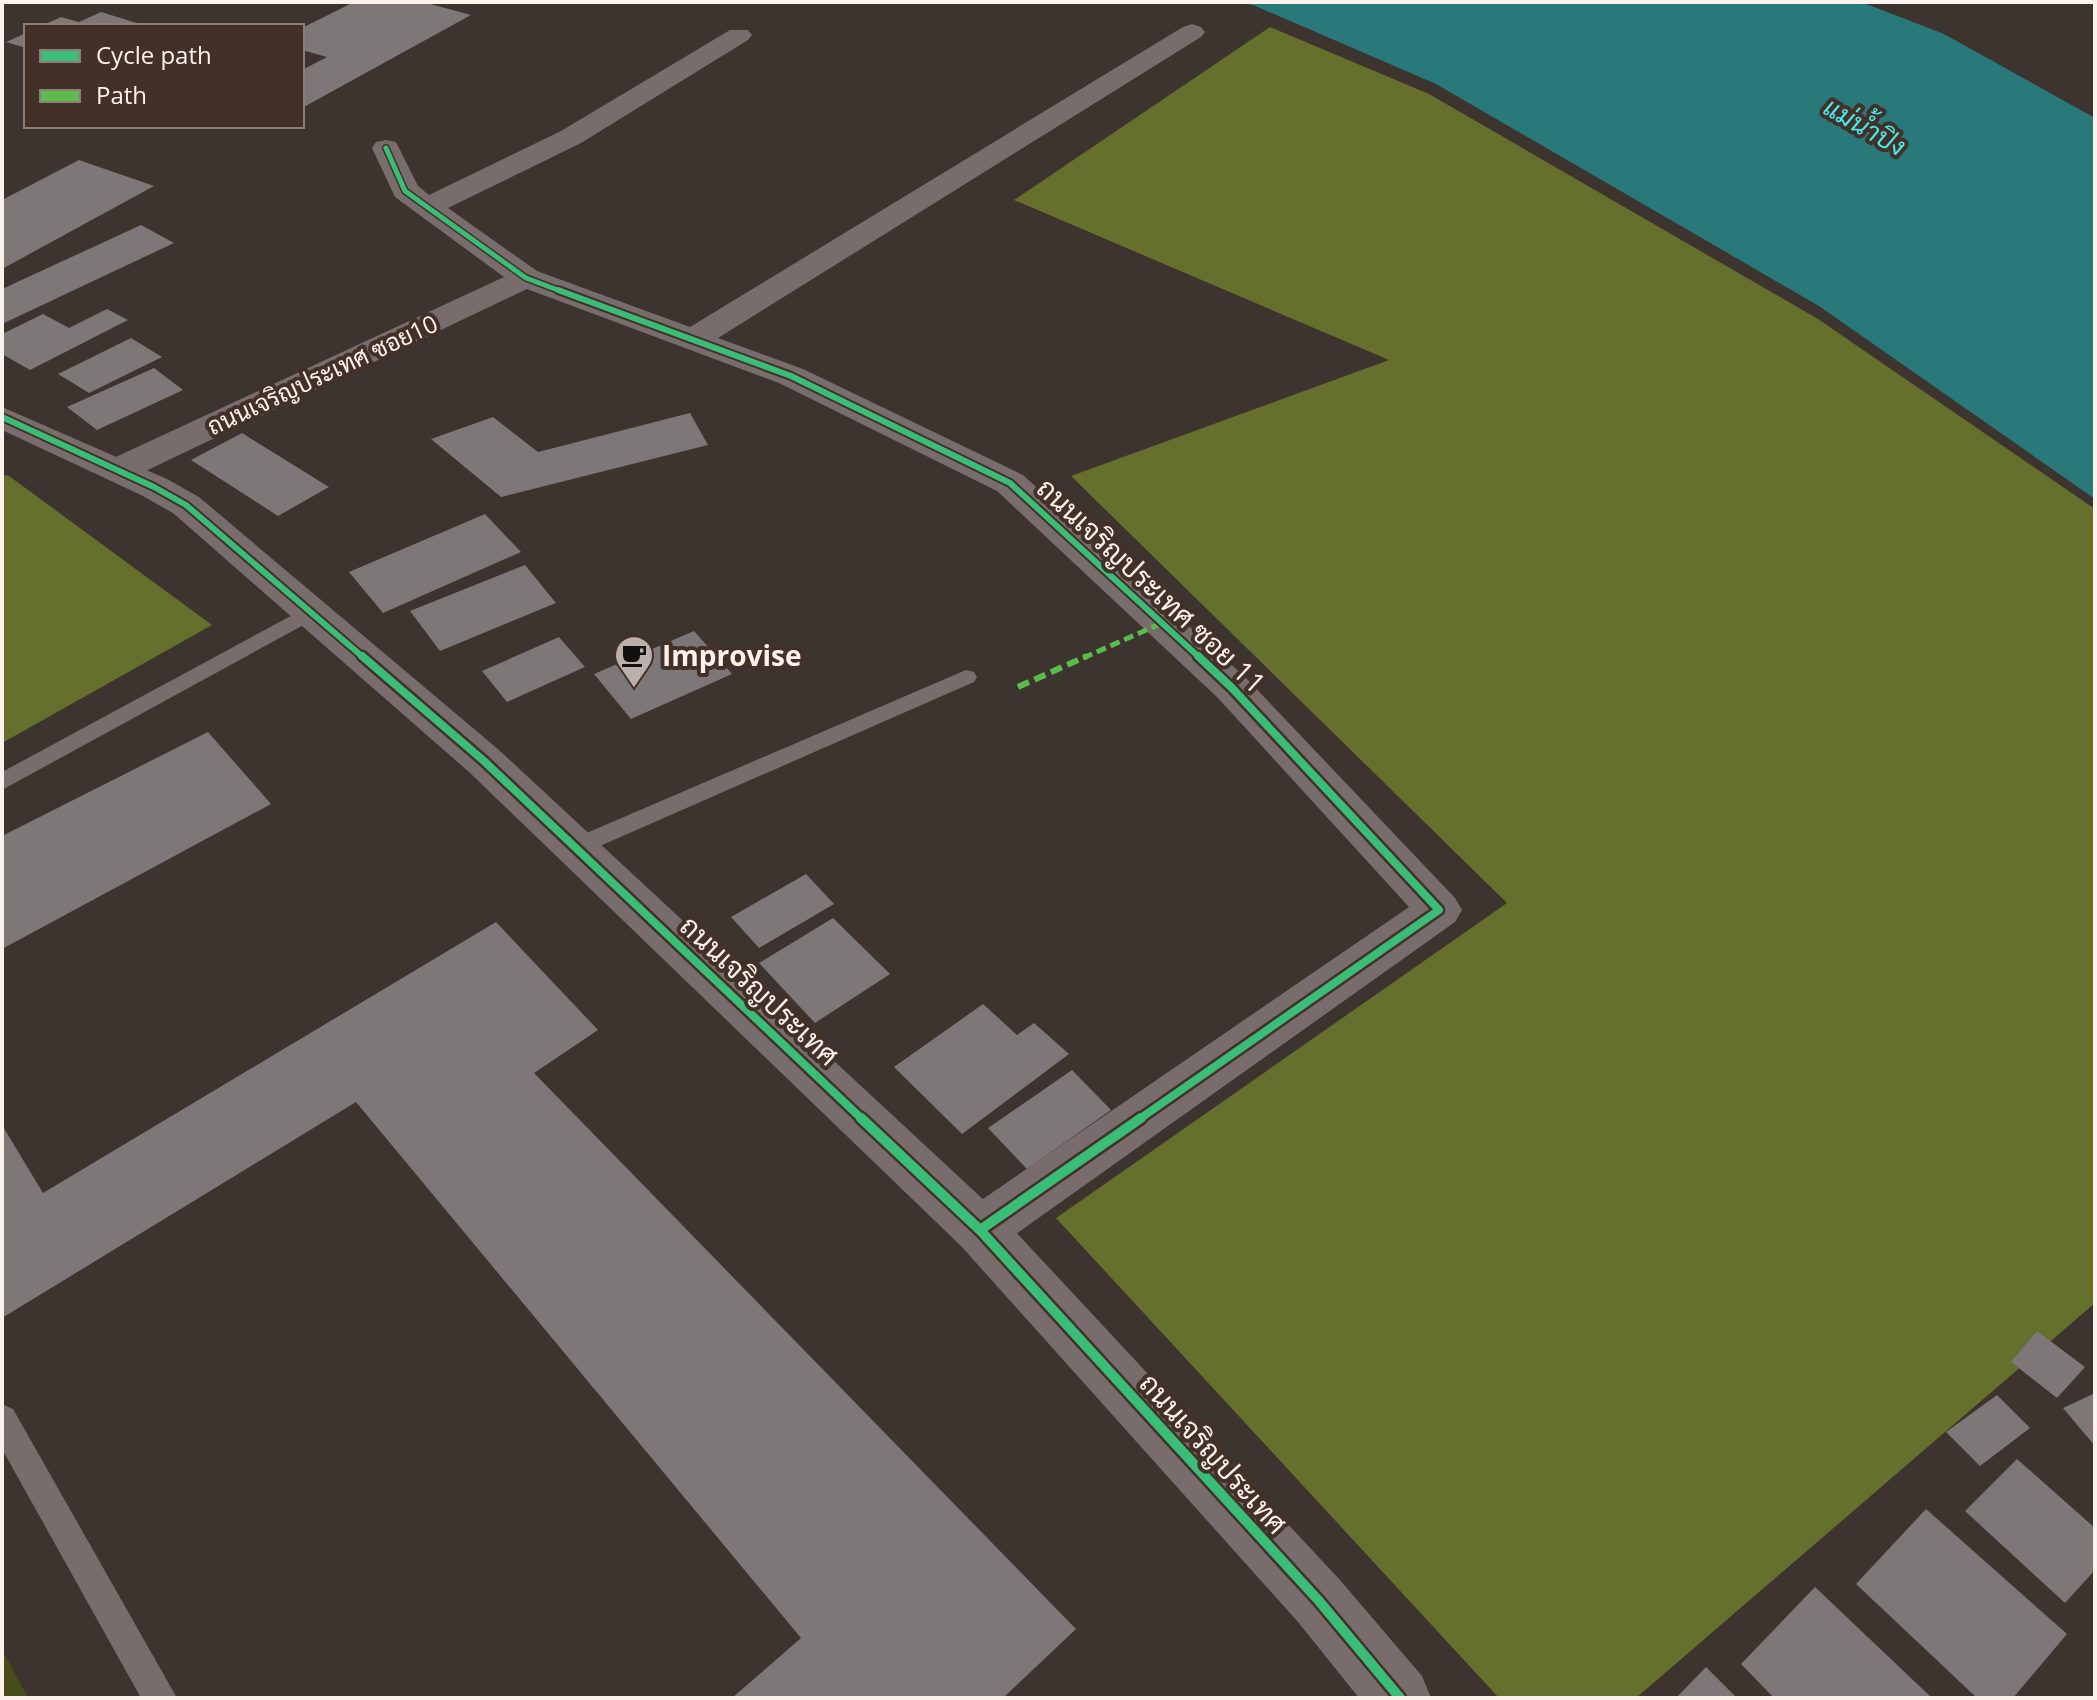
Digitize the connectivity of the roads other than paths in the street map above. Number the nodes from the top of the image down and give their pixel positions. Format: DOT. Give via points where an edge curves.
graph roads {
  1 [pos="1192,32"];
  2 [pos="739,35"];
  3 [pos="386,148"];
  4 [pos="427,207"];
  5 [pos="526,278"];
  6 [pos="692,340"];
  7 [pos="2,417"];
  8 [pos="118,470"];
  9 [pos="313,611"];
  10 [pos="966,677"];
  11 [pos="2,782"];
  12 [pos="576,847"];
  13 [pos="980,1230"];
  14 [pos="2,1419"];
  15 [pos="160,1698"];
  16 [pos="1400,1698"];
  1 -- 6 [label="street"];
  2 -- 4 [label="street" via="571,137"];
  3 -- 4 [label="street, ถนนเจริญประเทศ ซอย 11" via="405,191"];
  4 -- 5 [label="street, ถนนเจริญประเทศ ซอย 11"];
  5 -- 6 [label="street, ถนนเจริญประเทศ ซอย 11"];
  5 -- 8 [label="street, ถนนเจริญประเทศ ซอย10"];
  6 -- 13 [label="street, ถนนเจริญประเทศ ซอย 11" via="791,376 1010,483 1232,688 1439,910"];
  7 -- 8 [label="street, ถนนเจริญประเทศ"];
  8 -- 9 [label="street, ถนนเจริญประเทศ" via="186,505"];
  9 -- 11 [label="lane"];
  9 -- 12 [label="street, ถนนเจริญประเทศ"];
  10 -- 12 [label="lane"];
  12 -- 13 [label="street, ถนนเจริญประเทศ"];
  13 -- 16 [label="street, ถนนเจริญประเทศ" via="1319,1601"];
  14 -- 15 [label="lane"];
}
